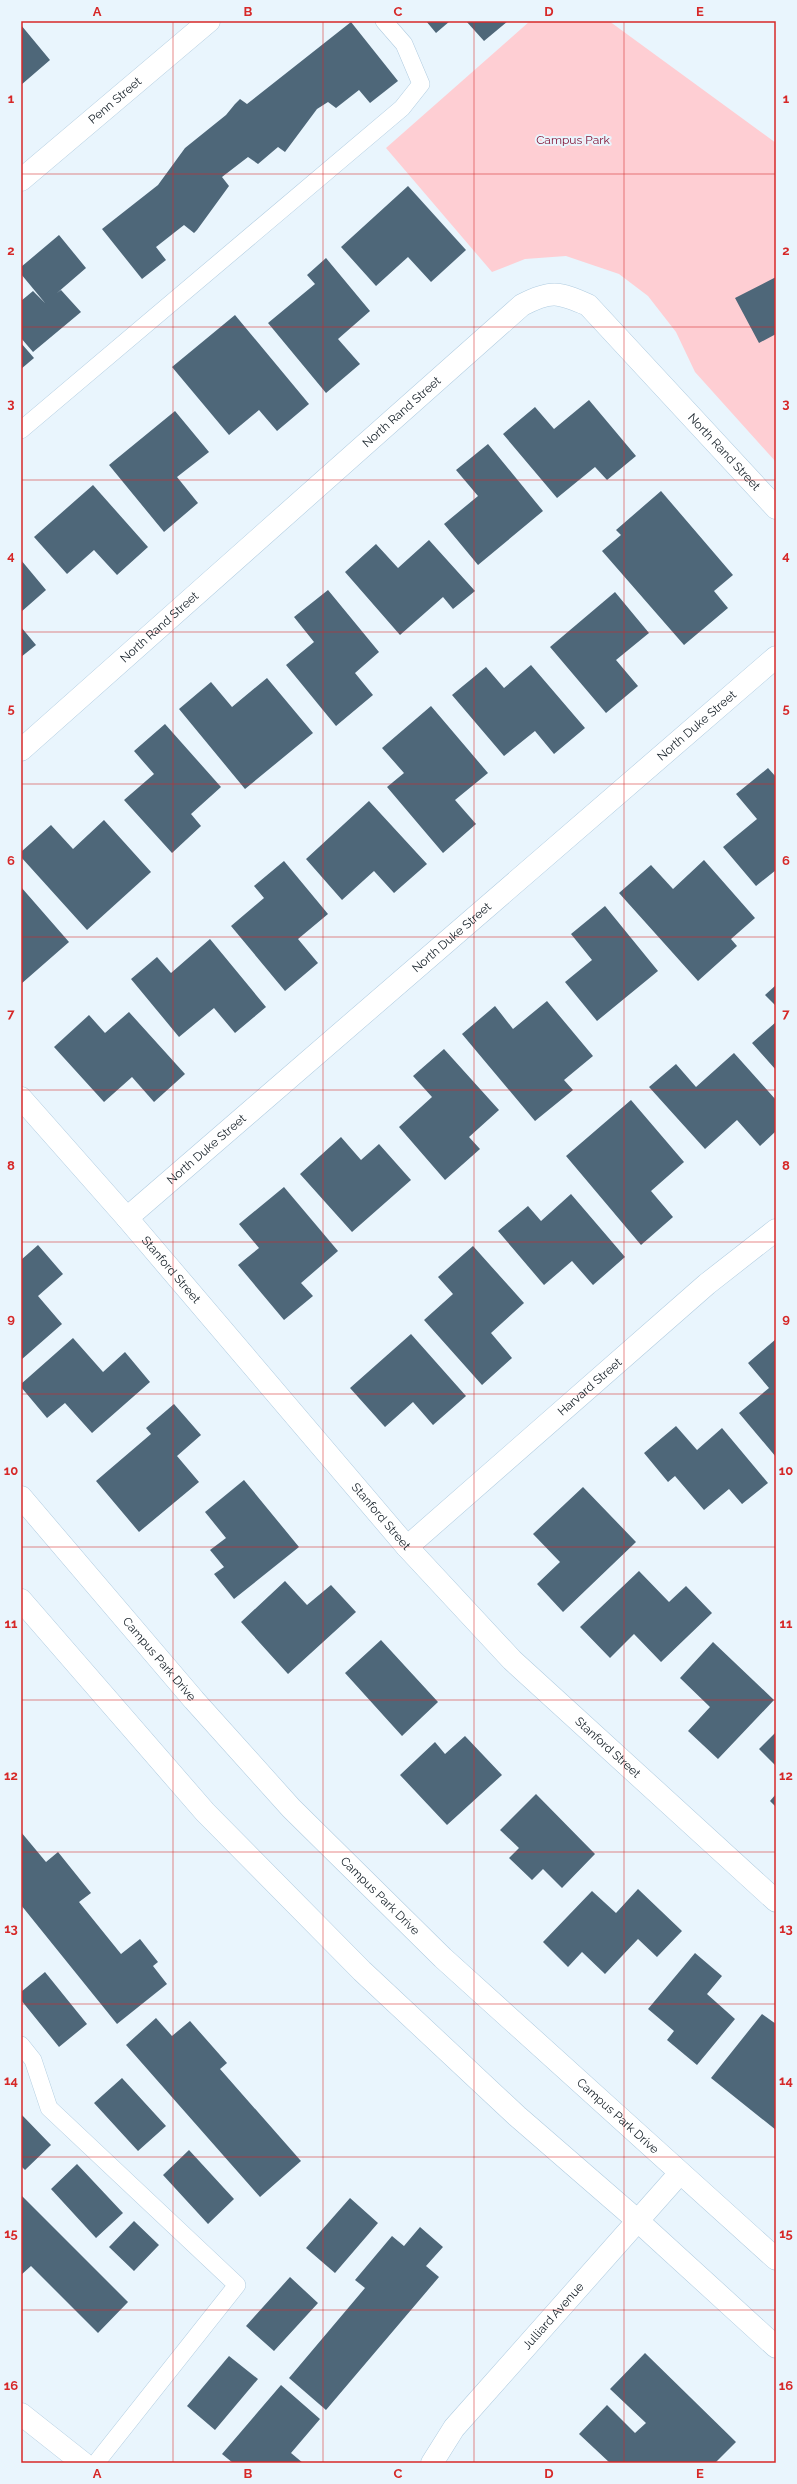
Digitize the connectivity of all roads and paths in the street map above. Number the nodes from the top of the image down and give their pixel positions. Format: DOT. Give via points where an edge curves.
graph roads {
  1 [pos="208,21"];
  2 [pos="384,21"];
  3 [pos="21,180"];
  4 [pos="21,430"];
  5 [pos="776,508"];
  6 [pos="776,657"];
  7 [pos="21,750"];
  8 [pos="21,1098"];
  9 [pos="127,1218"];
  10 [pos="776,1230"];
  11 [pos="21,1497"];
  12 [pos="407,1547"];
  13 [pos="21,1600"];
  14 [pos="776,1901"];
  15 [pos="21,2045"];
  16 [pos="680,2173"];
  17 [pos="638,2222"];
  18 [pos="776,2259"];
  19 [pos="776,2347"];
  20 [pos="21,2414"];
  21 [pos="83,2463"];
  22 [pos="96,2463"];
  23 [pos="432,2463"];
  1 -- 3 [label="street, Penn Street"];
  2 -- 4 [label="lane" via="404,44 421,84 402,108"];
  5 -- 7 [label="street, North Rand Street" via="588,305 564,294 542,295 522,305"];
  6 -- 9 [label="street, North Duke Street"];
  8 -- 9 [label="street, Stanford Street"];
  9 -- 12 [label="street, Stanford Street"];
  10 -- 12 [label="street, Harvard Street" via="707,1284"];
  11 -- 16 [label="street, Campus Park Drive" via="194,1700 291,1808 443,1958"];
  12 -- 14 [label="street, Stanford Street" via="512,1660"];
  13 -- 17 [label="street" via="205,1812 362,1971 517,2116"];
  15 -- 22 [label="lane" via="33,2060 49,2108 237,2285"];
  16 -- 17 [label="street, Julliard Avenue"];
  16 -- 18 [label="street, Campus Park Drive"];
  17 -- 19 [label="street"];
  17 -- 23 [label="street, Julliard Avenue" via="454,2428"];
  20 -- 21 [label="street"];
}
